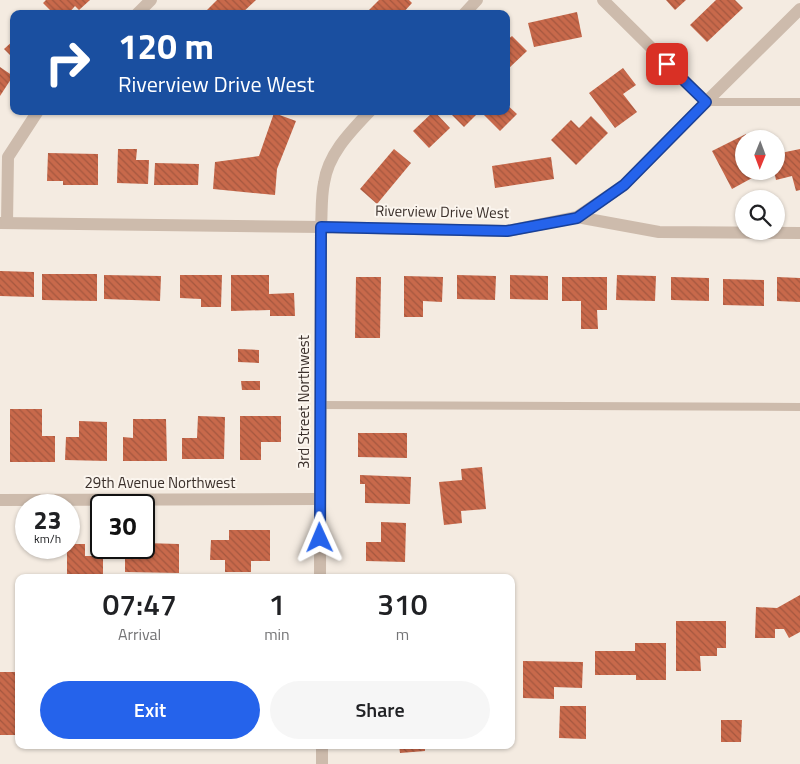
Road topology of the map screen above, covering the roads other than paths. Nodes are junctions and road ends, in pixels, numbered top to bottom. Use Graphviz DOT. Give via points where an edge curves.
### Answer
graph roads {
  1 [pos="151,0"];
  2 [pos="477,0"];
  3 [pos="603,0"];
  4 [pos="800,9"];
  5 [pos="141,10"];
  6 [pos="468,10"];
  7 [pos="706,102"];
  8 [pos="800,102"];
  9 [pos="35,115"];
  10 [pos="366,115"];
  11 [pos="577,218"];
  12 [pos="4,223"];
  13 [pos="321,227"];
  14 [pos="800,233"];
  15 [pos="320,405"];
  16 [pos="800,407"];
  17 [pos="319,499"];
  18 [pos="0,500"];
  19 [pos="320,574"];
  20 [pos="322,749"];
  21 [pos="322,764"];
  1 -- 5 [label="street"];
  2 -- 6 [label="street"];
  3 -- 7 [label="street"];
  4 -- 7 [label="street, Riverview Drive West"];
  7 -- 8 [label="lane"];
  7 -- 11 [label="street, Riverview Drive West" via="624,185"];
  9 -- 12 [label="street" via="8,157"];
  10 -- 13 [label="street, 3rd Street Northwest" via="345,137 331,161 324,182"];
  11 -- 13 [label="street, Riverview Drive West" via="507,231"];
  11 -- 14 [label="street" via="659,232"];
  12 -- 13 [label="street, Riverview Drive West"];
  13 -- 15 [label="street, 3rd Street Northwest"];
  15 -- 16 [label="lane"];
  15 -- 17 [label="street, 3rd Street Northwest"];
  17 -- 18 [label="street, 29th Avenue Northwest"];
  17 -- 19 [label="street, 3rd Street Northwest"];
  20 -- 21 [label="street"];
}
